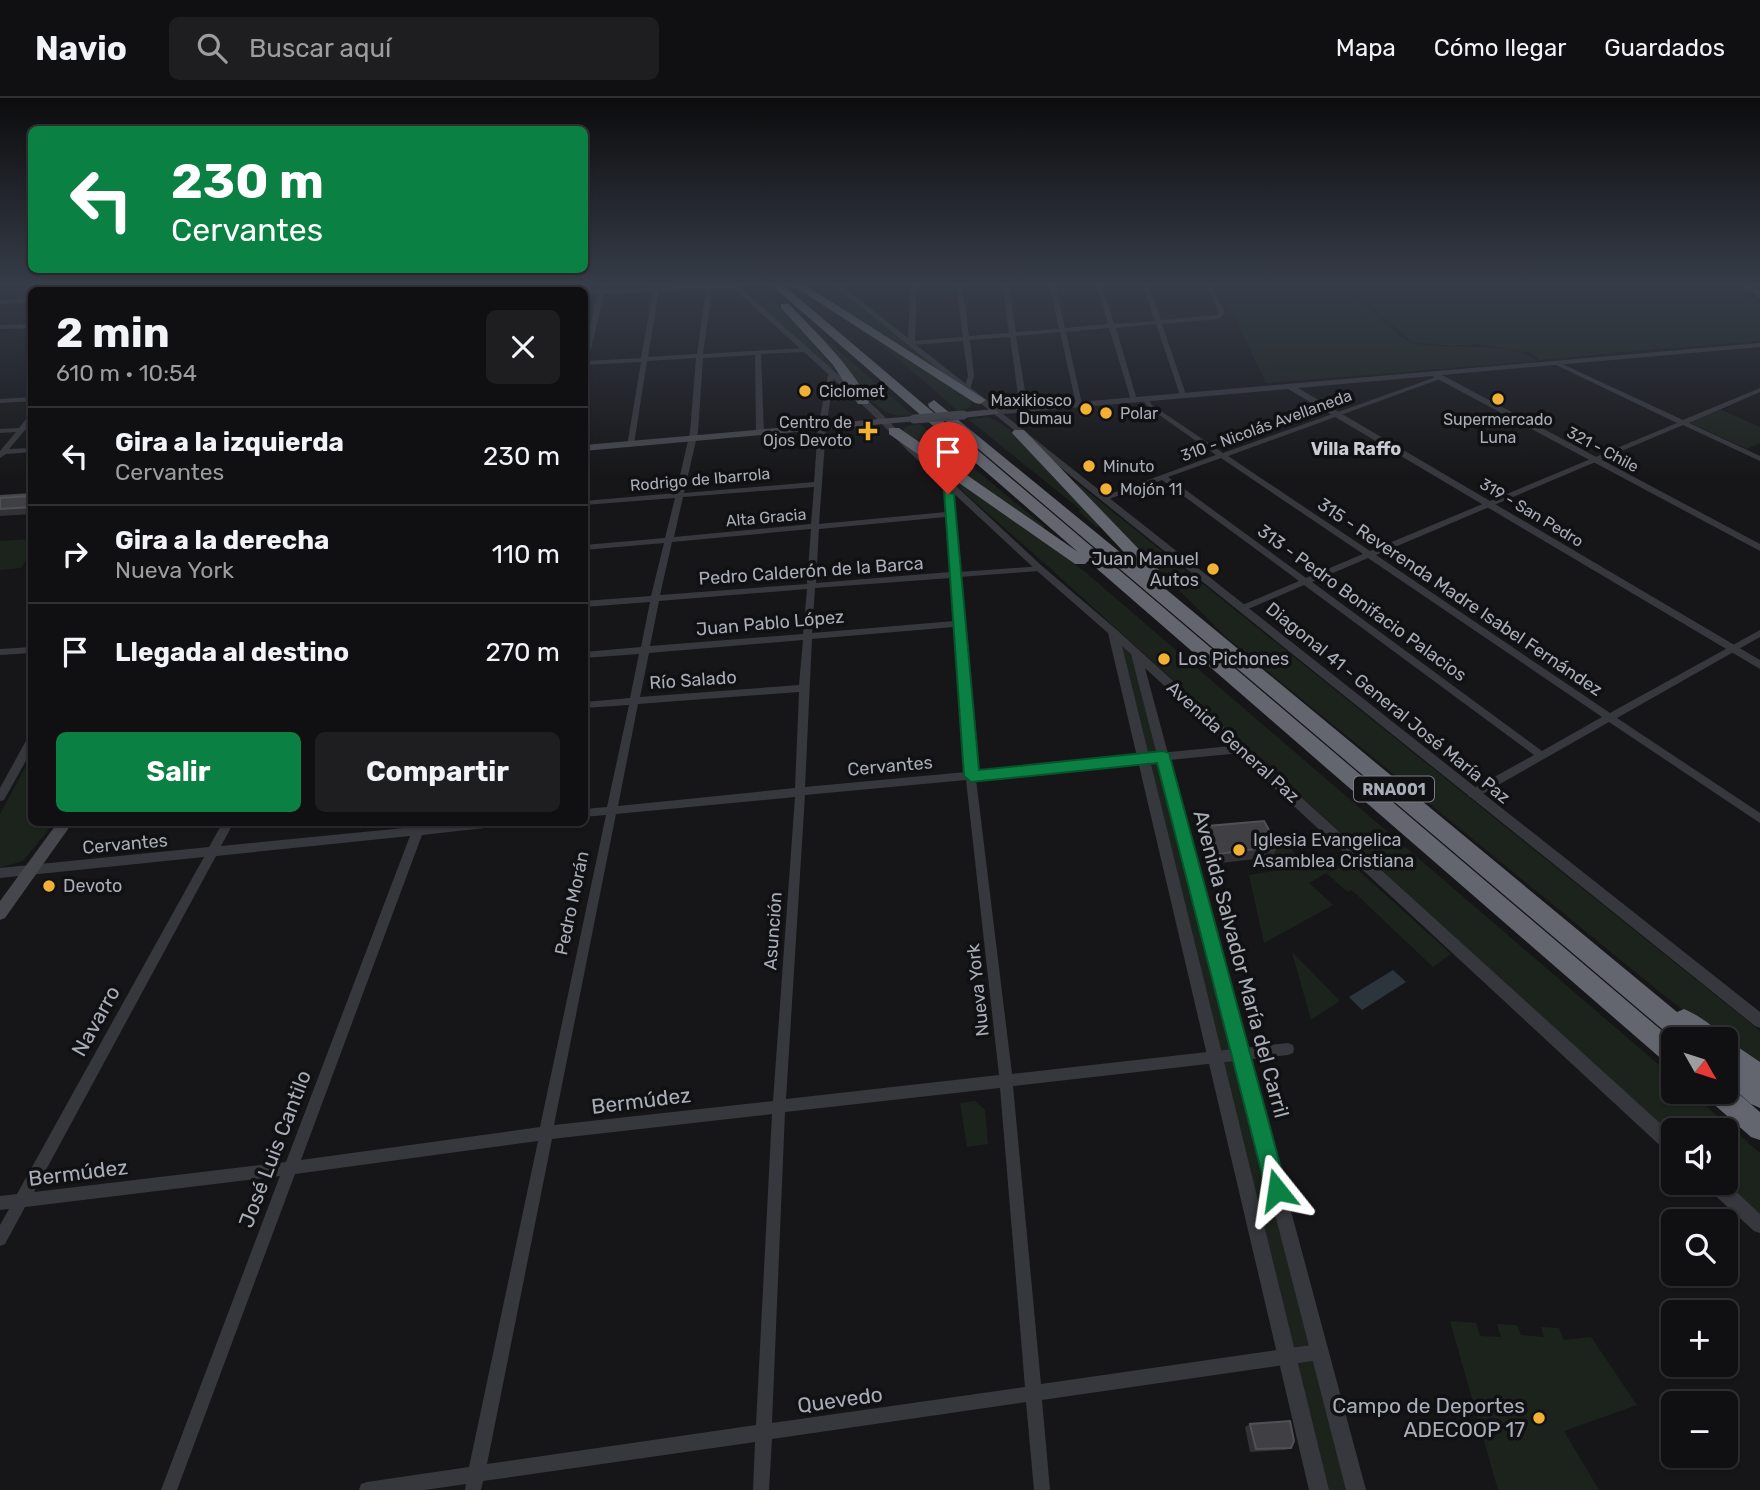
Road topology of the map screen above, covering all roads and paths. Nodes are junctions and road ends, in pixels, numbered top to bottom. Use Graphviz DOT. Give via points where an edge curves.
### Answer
graph roads {
  1 [pos="645,348"];
  2 [pos="701,348"];
  3 [pos="823,348"];
  4 [pos="852,348"];
  5 [pos="867,348"];
  6 [pos="897,348"];
  7 [pos="918,348"];
  8 [pos="967,348"];
  9 [pos="1014,348"];
  10 [pos="1066,348"];
  11 [pos="1118,348"];
  12 [pos="1166,348"];
  13 [pos="1726,348"];
  14 [pos="803,350"];
  15 [pos="758,352"];
  16 [pos="700,355"];
  17 [pos="643,359"];
  18 [pos="588,363"];
  19 [pos="1556,363"];
  20 [pos="831,375"];
  21 [pos="1436,376"];
  22 [pos="1289,386"];
  23 [pos="967,388"];
  24 [pos="1760,390"];
  25 [pos="1750,394"];
  26 [pos="1181,396"];
  27 [pos="1760,398"];
  28 [pos="28,399"];
  29 [pos="1145,399"];
  30 [pos="981,400"];
  31 [pos="1134,400"];
  32 [pos="0,401"];
  33 [pos="863,401"];
  34 [pos="1079,404"];
  35 [pos="1024,409"];
  36 [pos="994,412"];
  37 [pos="1336,414"];
  38 [pos="28,421"];
  39 [pos="1682,423"];
  40 [pos="890,426"];
  41 [pos="822,428"];
  42 [pos="21,430"];
  43 [pos="0,431"];
  44 [pos="760,433"];
  45 [pos="1020,433"];
  46 [pos="693,439"];
  47 [pos="630,444"];
  48 [pos="588,448"];
  49 [pos="28,451"];
  50 [pos="2,454"];
  51 [pos="1223,456"];
  52 [pos="1760,459"];
  53 [pos="1593,460"];
  54 [pos="1163,477"];
  55 [pos="818,484"];
  56 [pos="951,487"];
  57 [pos="678,494"];
  58 [pos="28,496"];
  59 [pos="1103,498"];
  60 [pos="0,499"];
  61 [pos="588,503"];
  62 [pos="1489,504"];
  63 [pos="950,514"];
  64 [pos="814,527"];
  65 [pos="670,539"];
  66 [pos="588,548"];
  67 [pos="1760,548"];
  68 [pos="1370,554"];
  69 [pos="1040,568"];
  70 [pos="954,576"];
  71 [pos="1307,581"];
  72 [pos="812,588"];
  73 [pos="655,598"];
  74 [pos="588,604"];
  75 [pos="1243,608"];
  76 [pos="957,624"];
  77 [pos="1112,632"];
  78 [pos="1760,633"];
  79 [pos="808,636"];
  80 [pos="1199,636"];
  81 [pos="646,649"];
  82 [pos="1732,649"];
  83 [pos="28,650"];
  84 [pos="0,652"];
  85 [pos="1136,653"];
  86 [pos="588,655"];
  87 [pos="1760,665"];
  88 [pos="804,688"];
  89 [pos="635,700"];
  90 [pos="588,705"];
  91 [pos="1608,717"];
  92 [pos="28,747"];
  93 [pos="1241,749"];
  94 [pos="1541,755"];
  95 [pos="1163,757"];
  96 [pos="1142,759"];
  97 [pos="971,776"];
  98 [pos="800,793"];
  99 [pos="1473,794"];
  100 [pos="0,797"];
  101 [pos="611,810"];
  102 [pos="588,813"];
  103 [pos="1760,819"];
  104 [pos="63,826"];
  105 [pos="227,826"];
  106 [pos="419,827"];
  107 [pos="212,853"];
  108 [pos="31,870"];
  109 [pos="0,873"];
  110 [pos="0,913"];
  111 [pos="1581,946"];
  112 [pos="1760,1021"];
  113 [pos="1678,1027"];
  114 [pos="1694,1027"];
  115 [pos="1661,1043"];
  116 [pos="1288,1049"];
  117 [pos="1241,1055"];
  118 [pos="1214,1057"];
  119 [pos="1738,1059"];
  120 [pos="1760,1076"];
  121 [pos="1738,1077"];
  122 [pos="1006,1082"];
  123 [pos="1760,1096"];
  124 [pos="1732,1104"];
  125 [pos="779,1106"];
  126 [pos="1760,1128"];
  127 [pos="544,1133"];
  128 [pos="1661,1135"];
  129 [pos="290,1168"];
  130 [pos="1727,1195"];
  131 [pos="22,1200"];
  132 [pos="0,1203"];
  133 [pos="1760,1225"];
  134 [pos="0,1239"];
  135 [pos="1319,1352"];
  136 [pos="1286,1357"];
  137 [pos="1033,1392"];
  138 [pos="764,1432"];
  139 [pos="475,1482"];
  140 [pos="169,1490"];
  141 [pos="367,1490"];
  142 [pos="761,1490"];
  143 [pos="1042,1490"];
  144 [pos="1319,1490"];
  145 [pos="1356,1490"];
  1 -- 17 [label="street"];
  2 -- 16 [label="street, Pedro Morán"];
  3 -- 33 [label="highway"];
  4 -- 80 [label="highway, RNA001"];
  5 -- 80 [label="highway, RNA001"];
  6 -- 30 [label="highway"];
  7 -- 23 [label="street, Diagonal 41 - General José María Paz"];
  8 -- 23 [label="street" via="971,376"];
  9 -- 35 [label="street"];
  10 -- 34 [label="street"];
  11 -- 31 [label="street"];
  12 -- 26 [label="street"];
  13 -- 19 [label="street"];
  14 -- 15 [label="street"];
  14 -- 20 [label="street, Avenida General Paz"];
  15 -- 16 [label="street"];
  15 -- 44 [label="street"];
  16 -- 17 [label="street"];
  16 -- 46 [label="street, Pedro Morán"];
  17 -- 18 [label="street"];
  17 -- 47 [label="street"];
  19 -- 21 [label="street"];
  19 -- 39 [label="street"];
  20 -- 33 [label="street, Avenida General Paz"];
  20 -- 41 [label="street, Asunción"];
  21 -- 22 [label="street"];
  21 -- 37 [label="street, 310 - Nicolás Avellaneda"];
  21 -- 53 [label="street, 321 - Chile"];
  22 -- 26 [label="street"];
  22 -- 37 [label="street, 319 - San Pedro"];
  23 -- 30 [label="street, Diagonal 41 - General José María Paz"];
  24 -- 25 [label="street"];
  25 -- 27 [label="street"];
  25 -- 39 [label="street"];
  26 -- 29 [label="street"];
  28 -- 32 [label="street"];
  29 -- 31 [label="street"];
  29 -- 51 [label="street, 315 - Reverenda Madre Isabel Fernández"];
  30 -- 36 [label="street, Diagonal 41 - General José María Paz"];
  31 -- 34 [label="street"];
  33 -- 40 [label="street, Avenida General Paz"];
  34 -- 35 [label="street"];
  35 -- 36 [label="street"];
  36 -- 40 [label="main road, bridge" via="914,419"];
  36 -- 45 [label="street, Diagonal 41 - General José María Paz"];
  37 -- 51 [label="street, 310 - Nicolás Avellaneda"];
  37 -- 62 [label="street, 319 - San Pedro"];
  38 -- 42 [label="street"];
  39 -- 52 [label="street"];
  39 -- 53 [label="street"];
  40 -- 41 [label="main road"];
  40 -- 56 [label="street, Avenida General Paz"];
  40 -- 80 [label="highway"];
  41 -- 44 [label="main road"];
  41 -- 55 [label="street, Asunción"];
  42 -- 43 [label="street"];
  42 -- 50 [label="street"];
  44 -- 46 [label="main road"];
  45 -- 59 [label="street, Diagonal 41 - General José María Paz"];
  45 -- 80 [label="highway"];
  46 -- 47 [label="main road"];
  46 -- 57 [label="street, Pedro Morán"];
  47 -- 48 [label="main road"];
  49 -- 50 [label="street"];
  51 -- 54 [label="street, 310 - Nicolás Avellaneda"];
  51 -- 68 [label="street, 315 - Reverenda Madre Isabel Fernández"];
  53 -- 62 [label="street"];
  53 -- 67 [label="street, 321 - Chile"];
  54 -- 59 [label="street, 310 - Nicolás Avellaneda"];
  54 -- 71 [label="street, 313 - Pedro Bonifacio Palacios"];
  55 -- 57 [label="street, Rodrigo de Ibarrola"];
  55 -- 64 [label="street, Asunción"];
  56 -- 63 [label="street, Nueva York"];
  56 -- 69 [label="street, Avenida General Paz"];
  57 -- 61 [label="street, Rodrigo de Ibarrola"];
  57 -- 65 [label="street, Pedro Morán"];
  58 -- 60 [label="main road"];
  59 -- 75 [label="street, Diagonal 41 - General José María Paz"];
  62 -- 68 [label="street"];
  62 -- 82 [label="street, 319 - San Pedro"];
  63 -- 64 [label="street, Alta Gracia"];
  63 -- 70 [label="street, Nueva York"];
  64 -- 65 [label="street, Alta Gracia"];
  64 -- 72 [label="street, Asunción"];
  65 -- 66 [label="street, Alta Gracia"];
  65 -- 73 [label="street, Pedro Morán"];
  68 -- 71 [label="street"];
  68 -- 91 [label="street, 315 - Reverenda Madre Isabel Fernández"];
  69 -- 70 [label="street, Pedro Calderón de la Barca"];
  69 -- 77 [label="street, Avenida General Paz"];
  70 -- 72 [label="street, Pedro Calderón de la Barca"];
  70 -- 76 [label="street, Nueva York"];
  71 -- 75 [label="street"];
  71 -- 94 [label="street, 313 - Pedro Bonifacio Palacios"];
  72 -- 73 [label="street, Pedro Calderón de la Barca"];
  72 -- 79 [label="street, Asunción"];
  73 -- 74 [label="street, Pedro Calderón de la Barca"];
  73 -- 81 [label="street, Pedro Morán"];
  75 -- 99 [label="street, Diagonal 41 - General José María Paz"];
  76 -- 79 [label="street, Juan Pablo López"];
  76 -- 97 [label="street, Nueva York"];
  77 -- 85 [label="street, Avenida General Paz"];
  77 -- 96 [label="street"];
  78 -- 82 [label="street"];
  79 -- 81 [label="street, Juan Pablo López"];
  79 -- 88 [label="street, Asunción"];
  80 -- 111 [label="highway, RNA001"];
  80 -- 115 [label="highway, RNA001"];
  81 -- 86 [label="street, Juan Pablo López"];
  81 -- 89 [label="street, Pedro Morán"];
  82 -- 87 [label="street, 319 - San Pedro"];
  82 -- 91 [label="street"];
  83 -- 84 [label="street"];
  85 -- 93 [label="street, Avenida General Paz"];
  85 -- 95 [label="street, Avenida Salvador María del Carril"];
  88 -- 89 [label="street, Río Salado"];
  88 -- 98 [label="street, Asunción"];
  89 -- 90 [label="street, Río Salado"];
  89 -- 101 [label="street, Pedro Morán"];
  91 -- 94 [label="street"];
  91 -- 103 [label="street, 315 - Reverenda Madre Isabel Fernández"];
  92 -- 100 [label="street"];
  93 -- 95 [label="street, Cervantes"];
  93 -- 128 [label="street, Avenida General Paz"];
  94 -- 99 [label="street"];
  95 -- 96 [label="street, Cervantes"];
  95 -- 117 [label="street, Avenida Salvador María del Carril"];
  96 -- 97 [label="street, Cervantes"];
  96 -- 118 [label="street"];
  97 -- 98 [label="street, Cervantes"];
  97 -- 122 [label="street, Nueva York"];
  98 -- 101 [label="street, Cervantes"];
  98 -- 125 [label="street, Asunción"];
  99 -- 112 [label="street, Diagonal 41 - General José María Paz"];
  101 -- 102 [label="street, Cervantes"];
  101 -- 127 [label="street, Pedro Morán"];
  104 -- 108 [label="main road"];
  105 -- 107 [label="street, Navarro"];
  106 -- 107 [label="street, Cervantes"];
  106 -- 129 [label="street, José Luis Cantilo"];
  107 -- 108 [label="street, Cervantes"];
  107 -- 131 [label="street, Navarro"];
  108 -- 109 [label="street, Cervantes"];
  108 -- 110 [label="main road"];
  111 -- 113 [label="highway, RNA001"];
  111 -- 114 [label="highway"];
  116 -- 117 [label="street, Bermúdez"];
  117 -- 118 [label="street, Bermúdez"];
  117 -- 135 [label="street, Avenida Salvador María del Carril"];
  118 -- 122 [label="street, Bermúdez"];
  118 -- 136 [label="street"];
  119 -- 120 [label="highway"];
  121 -- 123 [label="highway"];
  122 -- 125 [label="street, Bermúdez"];
  122 -- 137 [label="street, Nueva York"];
  124 -- 126 [label="highway"];
  125 -- 127 [label="street, Bermúdez"];
  125 -- 138 [label="street, Asunción"];
  127 -- 129 [label="street, Bermúdez"];
  127 -- 139 [label="street, Pedro Morán"];
  129 -- 131 [label="street, Bermúdez"];
  129 -- 140 [label="street, José Luis Cantilo"];
  130 -- 133 [label="street"];
  131 -- 132 [label="street, Bermúdez"];
  131 -- 134 [label="street, Navarro"];
  135 -- 136 [label="street, Quevedo"];
  135 -- 145 [label="street, Avenida Salvador María del Carril"];
  136 -- 137 [label="street, Quevedo"];
  136 -- 144 [label="street"];
  137 -- 138 [label="street, Quevedo"];
  137 -- 143 [label="street, Nueva York"];
  138 -- 139 [label="street, Quevedo"];
  138 -- 142 [label="street, Asunción"];
  139 -- 141 [label="street, Quevedo"];
}
